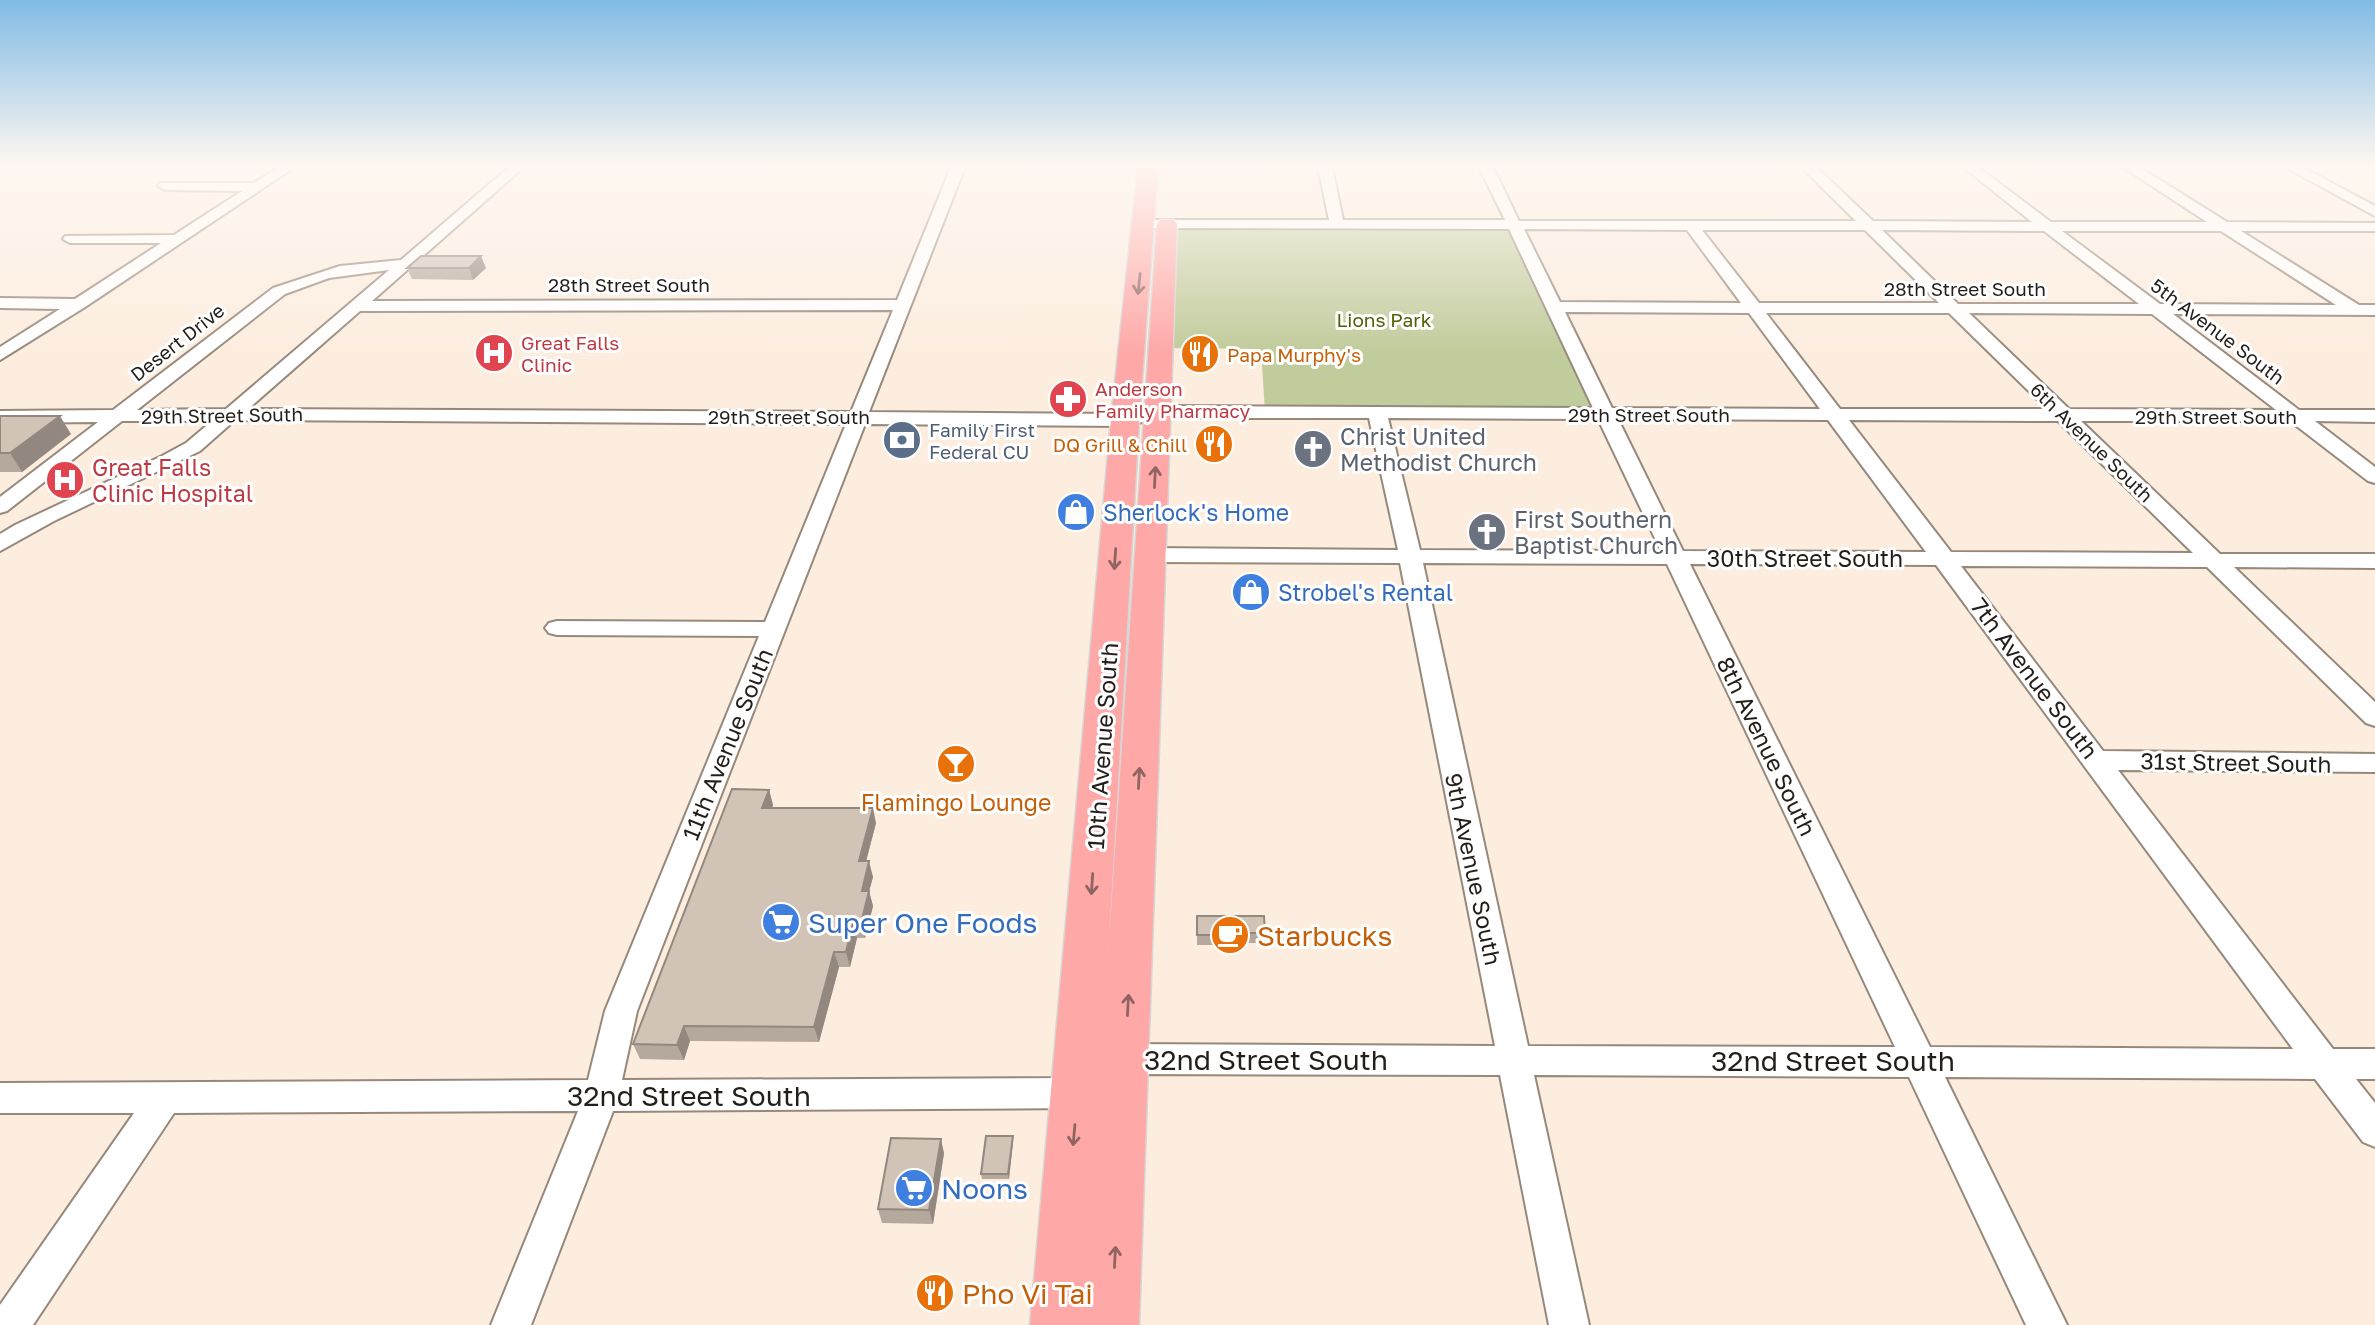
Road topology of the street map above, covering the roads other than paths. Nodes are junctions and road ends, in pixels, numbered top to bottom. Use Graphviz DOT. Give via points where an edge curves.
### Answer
graph roads {
  1 [pos="193,229"];
  2 [pos="445,229"];
  3 [pos="933,229"];
  4 [pos="1156,229"];
  5 [pos="1516,229"];
  6 [pos="1694,229"];
  7 [pos="1873,229"];
  8 [pos="2050,229"];
  9 [pos="2229,229"];
  10 [pos="70,239"];
  11 [pos="177,239"];
  12 [pos="404,264"];
  13 [pos="0,303"];
  14 [pos="79,304"];
  15 [pos="903,305"];
  16 [pos="356,306"];
  17 [pos="1556,307"];
  18 [pos="1754,308"];
  19 [pos="1955,309"];
  20 [pos="2155,310"];
  21 [pos="2357,310"];
  22 [pos="2375,310"];
  23 [pos="2375,322"];
  24 [pos="0,355"];
  25 [pos="1377,413"];
  26 [pos="1606,413"];
  27 [pos="1836,414"];
  28 [pos="2064,415"];
  29 [pos="228,416"];
  30 [pos="857,416"];
  31 [pos="1142,416"];
  32 [pos="2295,416"];
  33 [pos="2375,416"];
  34 [pos="0,417"];
  35 [pos="115,417"];
  36 [pos="2375,477"];
  37 [pos="0,507"];
  38 [pos="0,544"];
  39 [pos="1150,555"];
  40 [pos="1410,556"];
  41 [pos="1676,558"];
  42 [pos="1945,558"];
  43 [pos="2212,560"];
  44 [pos="2375,561"];
  45 [pos="557,628"];
  46 [pos="772,629"];
  47 [pos="2375,717"];
  48 [pos="2097,760"];
  49 [pos="2375,763"];
  50 [pos="1126,1059"];
  51 [pos="1513,1059"];
  52 [pos="1918,1060"];
  53 [pos="2325,1064"];
  54 [pos="2375,1064"];
  55 [pos="1077,1093"];
  56 [pos="602,1095"];
  57 [pos="0,1098"];
  58 [pos="164,1098"];
  59 [pos="2375,1131"];
  60 [pos="10,1325"];
  61 [pos="511,1325"];
  62 [pos="1058,1325"];
  63 [pos="1111,1325"];
  64 [pos="1569,1325"];
  65 [pos="2047,1325"];
  1 -- 11 [label="street"];
  2 -- 12 [label="street"];
  3 -- 15 [label="street, 11th Avenue South"];
  4 -- 31 [label="highway, 10th Avenue South"];
  5 -- 17 [label="street, 8th Avenue South"];
  6 -- 18 [label="street, 7th Avenue South"];
  7 -- 19 [label="street, 6th Avenue South"];
  8 -- 20 [label="street, 5th Avenue South"];
  9 -- 21 [label="street"];
  10 -- 11 [label="street"];
  11 -- 14 [label="street"];
  12 -- 16 [label="street"];
  12 -- 35 [label="street, Desert Drive" via="327,273 279,291"];
  13 -- 14 [label="street"];
  14 -- 24 [label="street"];
  15 -- 16 [label="street, 28th Street South"];
  15 -- 30 [label="street, 11th Avenue South"];
  16 -- 29 [label="street"];
  17 -- 18 [label="street, 28th Street South"];
  17 -- 26 [label="street, 8th Avenue South"];
  18 -- 19 [label="street, 28th Street South"];
  18 -- 27 [label="street, 7th Avenue South"];
  19 -- 20 [label="street, 28th Street South"];
  19 -- 28 [label="street, 6th Avenue South"];
  20 -- 21 [label="street, 28th Street South"];
  20 -- 32 [label="street, 5th Avenue South"];
  21 -- 22 [label="street, 28th Street South"];
  21 -- 23 [label="street"];
  25 -- 26 [label="street, 29th Street South"];
  25 -- 31 [label="street, 29th Street South"];
  25 -- 40 [label="street, 9th Avenue South"];
  26 -- 27 [label="street, 29th Street South"];
  26 -- 41 [label="street, 8th Avenue South"];
  27 -- 28 [label="street, 29th Street South"];
  27 -- 42 [label="street, 7th Avenue South"];
  28 -- 32 [label="street, 29th Street South"];
  28 -- 43 [label="street, 6th Avenue South"];
  29 -- 30 [label="street, 29th Street South"];
  29 -- 35 [label="street, 29th Street South"];
  29 -- 38 [label="street" via="193,447 154,470 30,523"];
  30 -- 31 [label="street, 29th Street South"];
  30 -- 46 [label="street, 11th Avenue South"];
  39 -- 31 [label="highway, 10th Avenue South, one-way"];
  31 -- 55 [label="highway, 10th Avenue South, one-way"];
  32 -- 33 [label="street, 29th Street South"];
  32 -- 36 [label="street, 5th Avenue South"];
  34 -- 35 [label="street, 29th Street South"];
  35 -- 37 [label="street, Desert Drive"];
  39 -- 40 [label="street, 30th Street South"];
  50 -- 39 [label="highway, 10th Avenue South, one-way"];
  40 -- 41 [label="street, 30th Street South"];
  40 -- 51 [label="street, 9th Avenue South"];
  41 -- 42 [label="street, 30th Street South"];
  41 -- 52 [label="street, 8th Avenue South"];
  42 -- 43 [label="street, 30th Street South"];
  42 -- 48 [label="street, 7th Avenue South"];
  43 -- 44 [label="street, 30th Street South"];
  43 -- 47 [label="street, 6th Avenue South"];
  45 -- 46 [label="street"];
  46 -- 56 [label="street, 11th Avenue South" via="621,1011"];
  48 -- 49 [label="street, 31st Street South"];
  48 -- 53 [label="street, 7th Avenue South"];
  50 -- 51 [label="street, 32nd Street South"];
  50 -- 55 [label="street, 32nd Street South"];
  63 -- 50 [label="highway, 10th Avenue South, one-way"];
  51 -- 52 [label="street, 32nd Street South"];
  51 -- 64 [label="street, 9th Avenue South"];
  52 -- 53 [label="street, 32nd Street South"];
  52 -- 65 [label="street, 8th Avenue South"];
  53 -- 54 [label="street, 32nd Street South"];
  53 -- 59 [label="street, 7th Avenue South"];
  55 -- 56 [label="street, 32nd Street South"];
  55 -- 62 [label="highway, 10th Avenue South, one-way"];
  56 -- 58 [label="street, 32nd Street South"];
  56 -- 61 [label="street, 11th Avenue South"];
  57 -- 58 [label="street, 32nd Street South"];
  58 -- 60 [label="street"];
}
